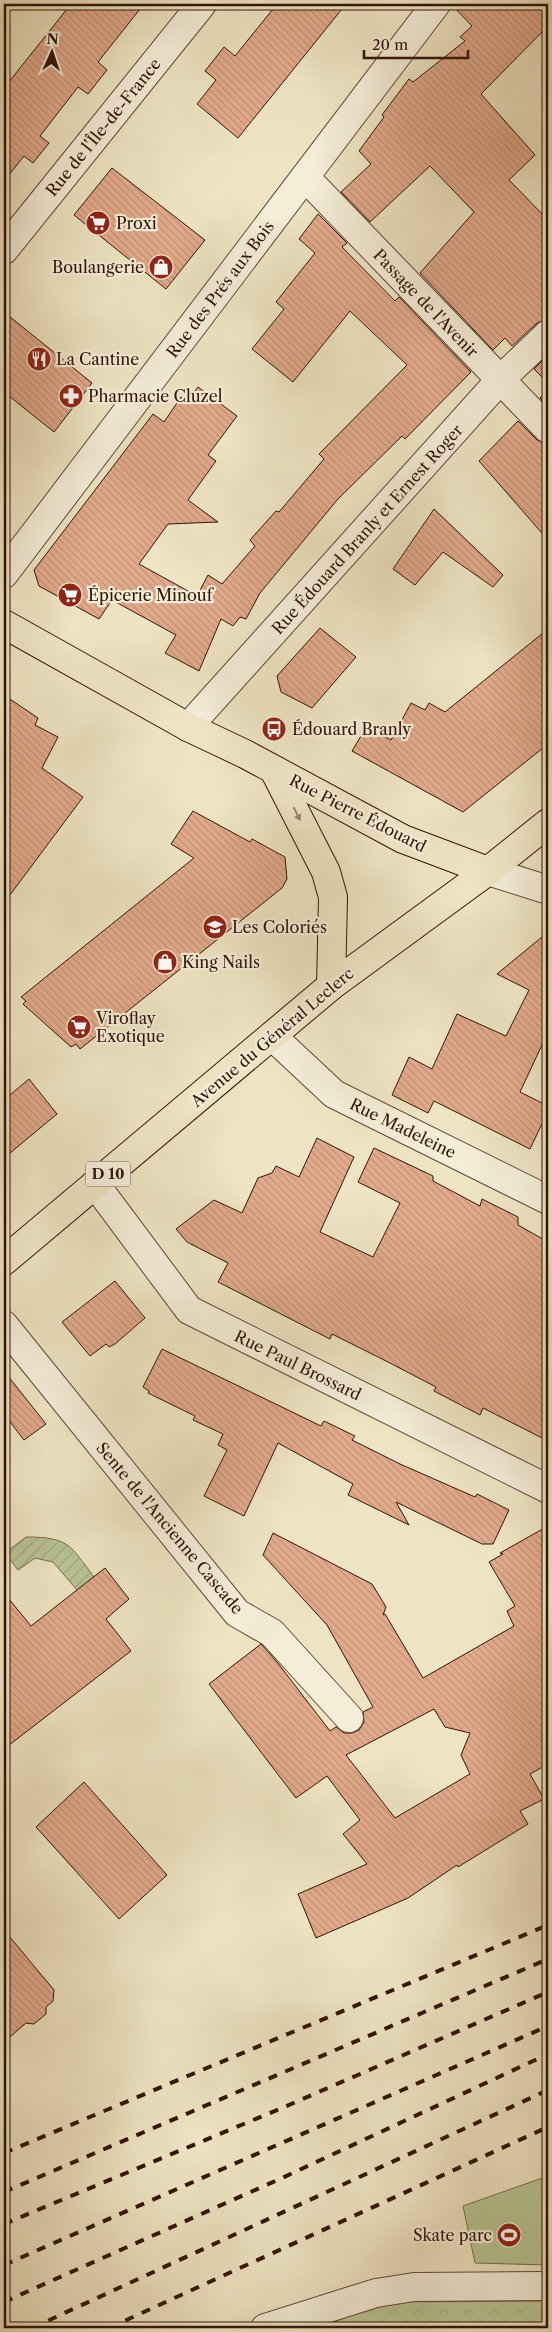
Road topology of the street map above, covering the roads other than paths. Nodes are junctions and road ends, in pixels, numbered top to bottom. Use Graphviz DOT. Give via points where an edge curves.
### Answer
graph roads {
  1 [pos="202,4"];
  2 [pos="436,4"];
  3 [pos="305,177"];
  4 [pos="4,250"];
  5 [pos="548,334"];
  6 [pos="500,380"];
  7 [pos="548,429"];
  8 [pos="4,574"];
  9 [pos="4,624"];
  10 [pos="188,727"];
  11 [pos="274,770"];
  12 [pos="548,824"];
  13 [pos="488,871"];
  14 [pos="548,890"];
  15 [pos="331,986"];
  16 [pos="272,1036"];
  17 [pos="95,1184"];
  18 [pos="548,1200"];
  19 [pos="4,1261"];
  20 [pos="4,1325"];
  21 [pos="548,1489"];
  22 [pos="349,1718"];
  23 [pos="548,2286"];
  24 [pos="265,2328"];
  1 -- 4 [label="street, Rue de l'Île-de-France"];
  2 -- 3 [label="street, Rue des Prés aux Bois"];
  3 -- 6 [label="street, Passage de l'Avenir"];
  3 -- 8 [label="street, Rue des Prés aux Bois"];
  5 -- 6 [label="street, Rue Édouard Branly et Ernest Roger"];
  6 -- 7 [label="street, Passage de l'Avenir"];
  6 -- 10 [label="street, Rue Édouard Branly et Ernest Roger"];
  9 -- 10 [label="main road"];
  10 -- 11 [label="main road"];
  11 -- 13 [label="main road, Rue Pierre Édouard" via="403,838"];
  11 -- 15 [label="main road, Rue Pierre Édouard, one-way" via="326,872 334,910"];
  12 -- 13 [label="main road, Avenue du Général Leclerc / D 10"];
  13 -- 14 [label="street"];
  13 -- 15 [label="main road, Avenue du Général Leclerc / D 10"];
  15 -- 16 [label="main road, Avenue du Général Leclerc / D 10"];
  16 -- 17 [label="main road, Avenue du Général Leclerc / D 10"];
  16 -- 18 [label="street, Rue Madeleine" via="334,1094"];
  17 -- 19 [label="main road, Avenue du Général Leclerc / D 10"];
  17 -- 21 [label="street, Rue Paul Brossard" via="190,1310"];
  20 -- 22 [label="street, Sente de l'Ancienne Cascade" via="237,1613 272,1633"];
  23 -- 24 [label="street" via="414,2287 376,2293"];
}
